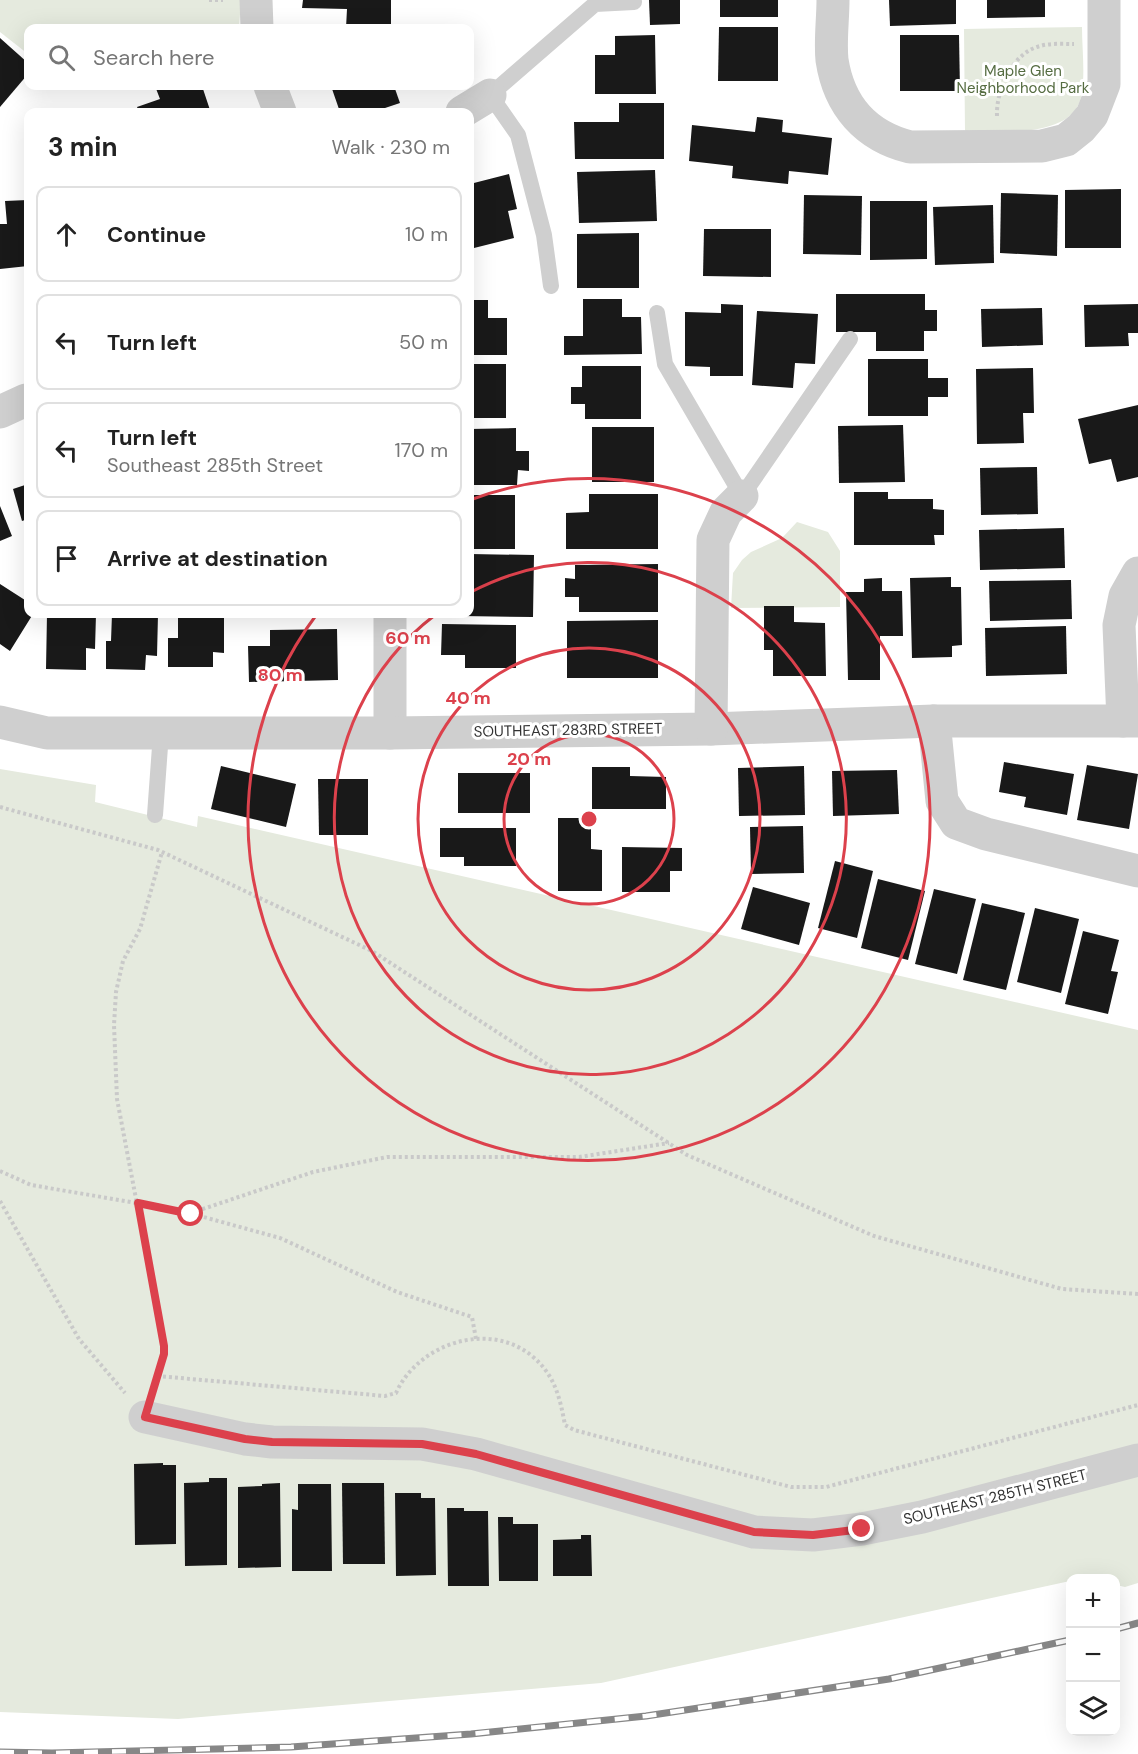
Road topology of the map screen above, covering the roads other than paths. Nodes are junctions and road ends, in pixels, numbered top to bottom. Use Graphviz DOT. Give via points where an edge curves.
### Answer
graph roads {
  1 [pos="256,0"];
  2 [pos="833,0"];
  3 [pos="1104,0"];
  4 [pos="634,3"];
  5 [pos="257,24"];
  6 [pos="272,90"];
  7 [pos="490,95"];
  8 [pos="278,108"];
  9 [pos="469,108"];
  10 [pos="551,286"];
  11 [pos="657,313"];
  12 [pos="850,339"];
  13 [pos="742,496"];
  14 [pos="1138,573"];
  15 [pos="390,618"];
  16 [pos="934,721"];
  17 [pos="1131,721"];
  18 [pos="0,722"];
  19 [pos="711,729"];
  20 [pos="161,733"];
  21 [pos="390,733"];
  22 [pos="155,815"];
  23 [pos="1138,871"];
  24 [pos="145,1417"];
  25 [pos="1138,1460"];
  1 -- 5 [label="street"];
  2 -- 3 [label="street" via="832,59 839,87 865,127 890,142 910,147 1042,146 1066,140 1081,129 1092,115 1104,84"];
  4 -- 7 [label="lane" via="595,4"];
  6 -- 8 [label="street"];
  7 -- 9 [label="street"];
  7 -- 10 [label="lane" via="519,135 544,235"];
  11 -- 13 [label="lane" via="665,364"];
  12 -- 13 [label="lane"];
  13 -- 19 [label="street" via="726,512 713,540"];
  14 -- 17 [label="street" via="1125,596 1119,625"];
  15 -- 21 [label="street"];
  16 -- 17 [label="street, SOUTHEAST 283RD STREET"];
  16 -- 19 [label="street, SOUTHEAST 283RD STREET"];
  16 -- 23 [label="street" via="942,801 956,823"];
  18 -- 20 [label="street, SOUTHEAST 283RD STREET" via="47,732"];
  19 -- 21 [label="street, SOUTHEAST 283RD STREET"];
  20 -- 21 [label="street, SOUTHEAST 283RD STREET"];
  20 -- 22 [label="lane"];
  24 -- 25 [label="street, SOUTHEAST 285TH STREET" via="263,1441 422,1444 476,1454 754,1532 813,1535 922,1517"];
}
